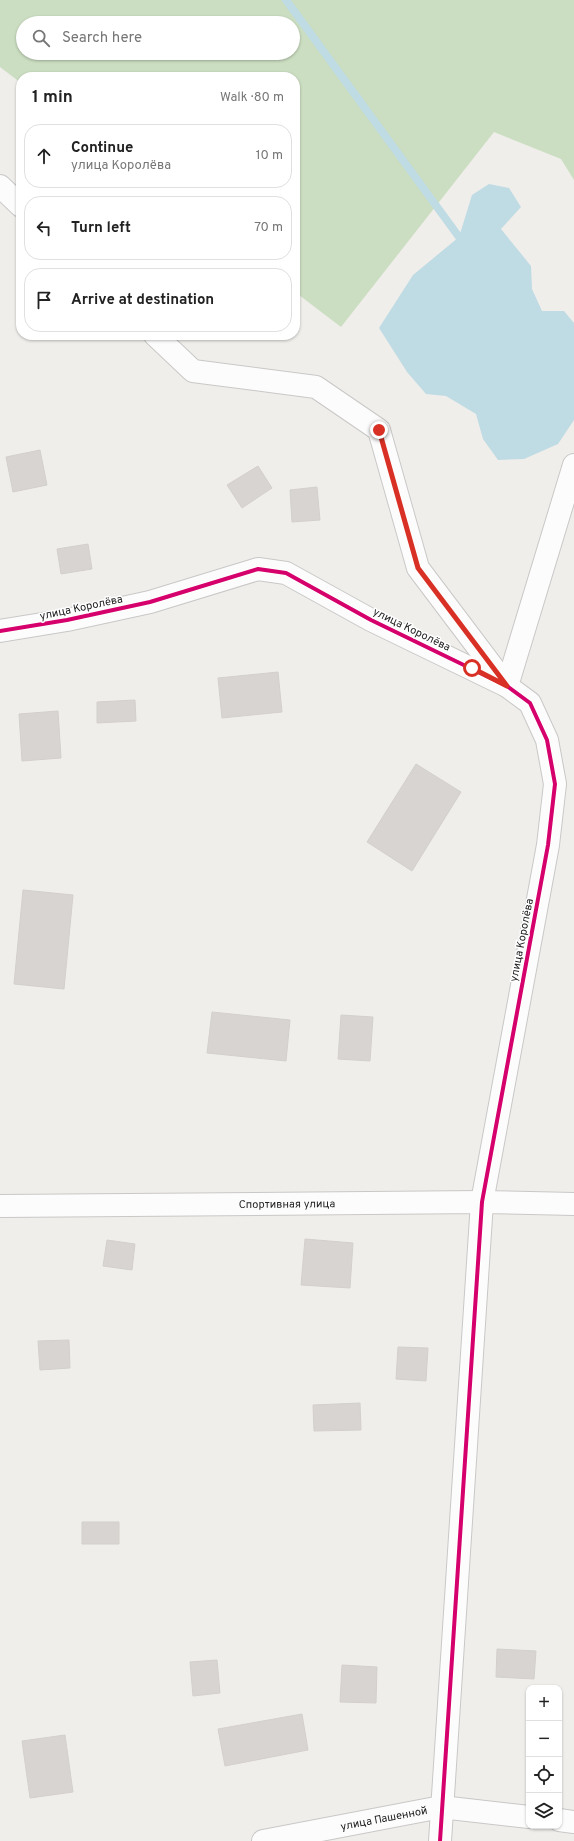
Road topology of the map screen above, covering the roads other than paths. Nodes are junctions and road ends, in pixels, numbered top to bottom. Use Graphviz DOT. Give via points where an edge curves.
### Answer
graph roads {
  1 [pos="0,186"];
  2 [pos="16,201"];
  3 [pos="160,340"];
  4 [pos="574,465"];
  5 [pos="0,631"];
  6 [pos="507,686"];
  7 [pos="482,1202"];
  8 [pos="574,1204"];
  9 [pos="0,1206"];
  10 [pos="441,1807"];
  11 [pos="526,1817"];
  12 [pos="562,1820"];
  13 [pos="574,1822"];
  14 [pos="263,1841"];
  15 [pos="440,1841"];
  1 -- 2 [label="street"];
  3 -- 6 [label="street" via="193,371 316,387 379,430 418,568"];
  4 -- 6 [label="street"];
  5 -- 6 [label="street, улица Королёва" via="150,602 258,569 286,573 370,620"];
  6 -- 7 [label="street, улица Королёва" via="530,703 547,740 555,784 548,845"];
  7 -- 8 [label="street, Спортивная улица"];
  7 -- 9 [label="street, Спортивная улица"];
  7 -- 10 [label="street, улица Королёва"];
  10 -- 11 [label="street, улица Пашенной"];
  10 -- 14 [label="street, улица Пашенной"];
  10 -- 15 [label="street, улица Королёва"];
  12 -- 13 [label="street"];
}
